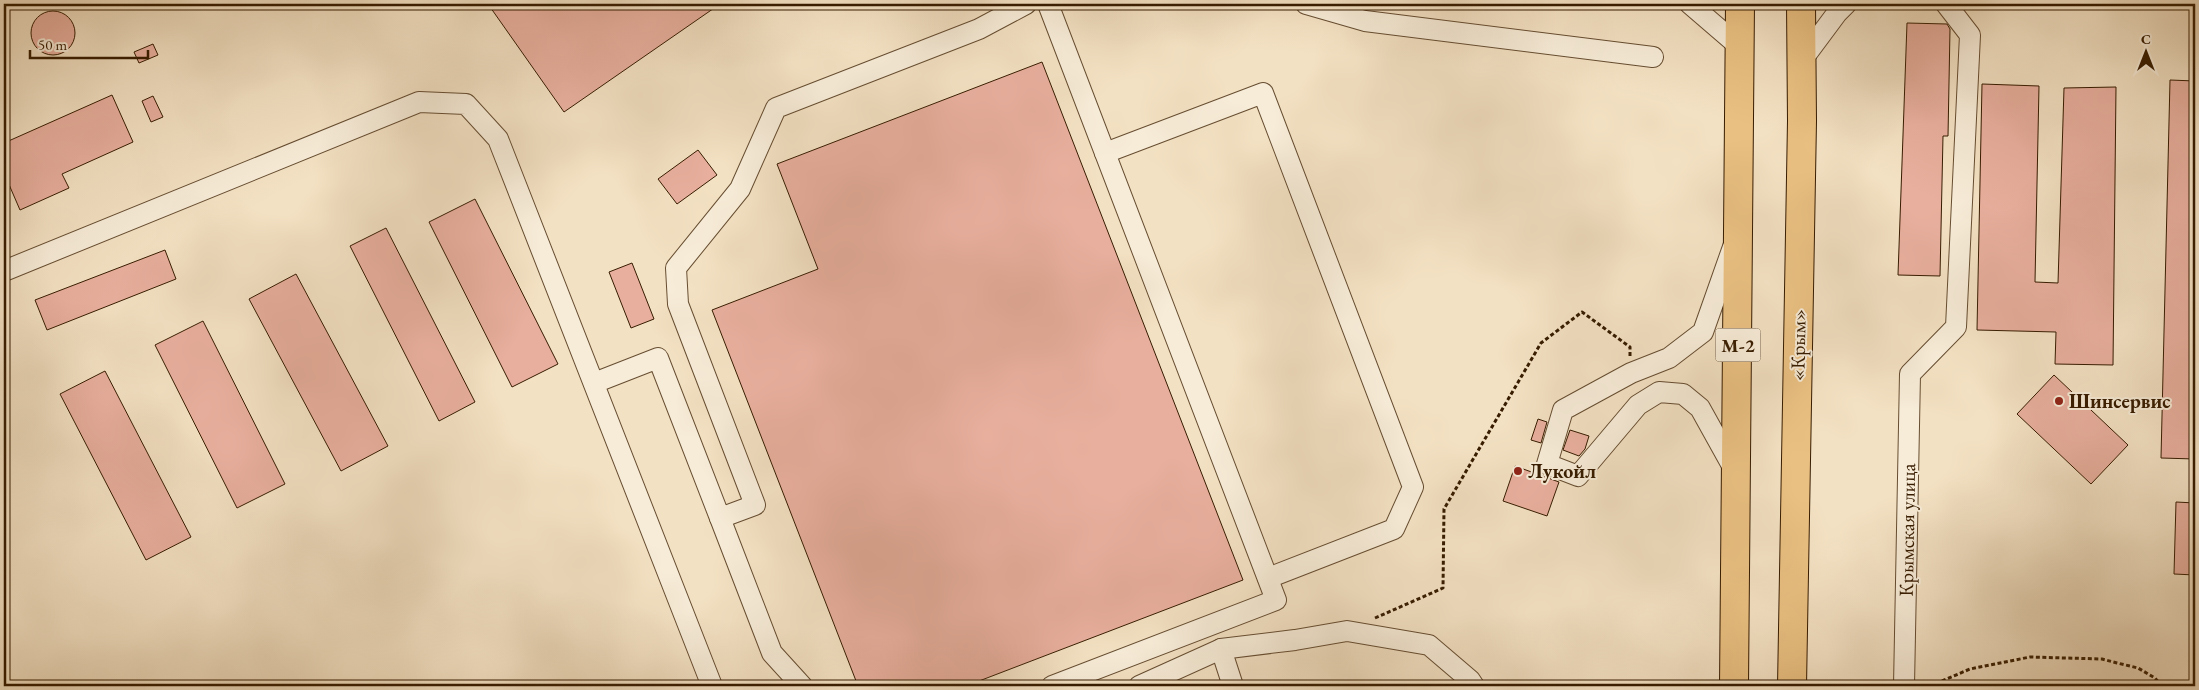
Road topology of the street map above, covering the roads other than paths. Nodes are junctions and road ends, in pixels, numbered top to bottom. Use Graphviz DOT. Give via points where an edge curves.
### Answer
graph roads {
  1 [pos="1026,4"];
  2 [pos="1306,4"];
  3 [pos="1690,4"];
  4 [pos="1740,4"];
  5 [pos="1801,4"];
  6 [pos="1846,4"];
  7 [pos="1946,4"];
  8 [pos="1055,7"];
  9 [pos="1740,47"];
  10 [pos="1808,52"];
  11 [pos="1653,57"];
  12 [pos="1105,153"];
  13 [pos="1739,231"];
  14 [pos="4,271"];
  15 [pos="594,383"];
  16 [pos="1736,474"];
  17 [pos="720,518"];
  18 [pos="1268,578"];
  19 [pos="1221,649"];
  20 [pos="712,686"];
  21 [pos="802,686"];
  22 [pos="1052,686"];
  23 [pos="1140,686"];
  24 [pos="1233,686"];
  25 [pos="1474,686"];
  26 [pos="1734,686"];
  27 [pos="1792,686"];
  28 [pos="1904,686"];
  1 -- 17 [label="street" via="979,29 776,108 740,189 676,268 678,304 755,505"];
  2 -- 11 [label="street" via="1365,21"];
  3 -- 9 [label="street"];
  4 -- 9 [label="highway, М-2"];
  5 -- 27 [label="highway, «Крым»" via="1802,121"];
  6 -- 10 [label="street"];
  7 -- 28 [label="street, Крымская улица" via="1970,35 1956,326 1910,374"];
  8 -- 12 [label="street"];
  9 -- 13 [label="highway, М-2"];
  12 -- 18 [label="street"];
  12 -- 18 [label="street" via="1263,93 1414,486 1394,530"];
  13 -- 16 [label="highway, М-2"];
  13 -- 16 [label="street" via="1703,332 1669,358 1631,373 1563,410 1548,464 1578,476 1638,405 1659,392 1683,394 1700,408"];
  14 -- 15 [label="street" via="419,102 466,104 498,139"];
  15 -- 17 [label="street" via="658,358"];
  15 -- 20 [label="street"];
  16 -- 26 [label="highway, М-2"];
  17 -- 21 [label="street" via="772,652"];
  18 -- 22 [label="street" via="1276,600"];
  19 -- 23 [label="street"];
  19 -- 24 [label="street"];
  19 -- 25 [label="street" via="1347,631 1429,646"];
}
